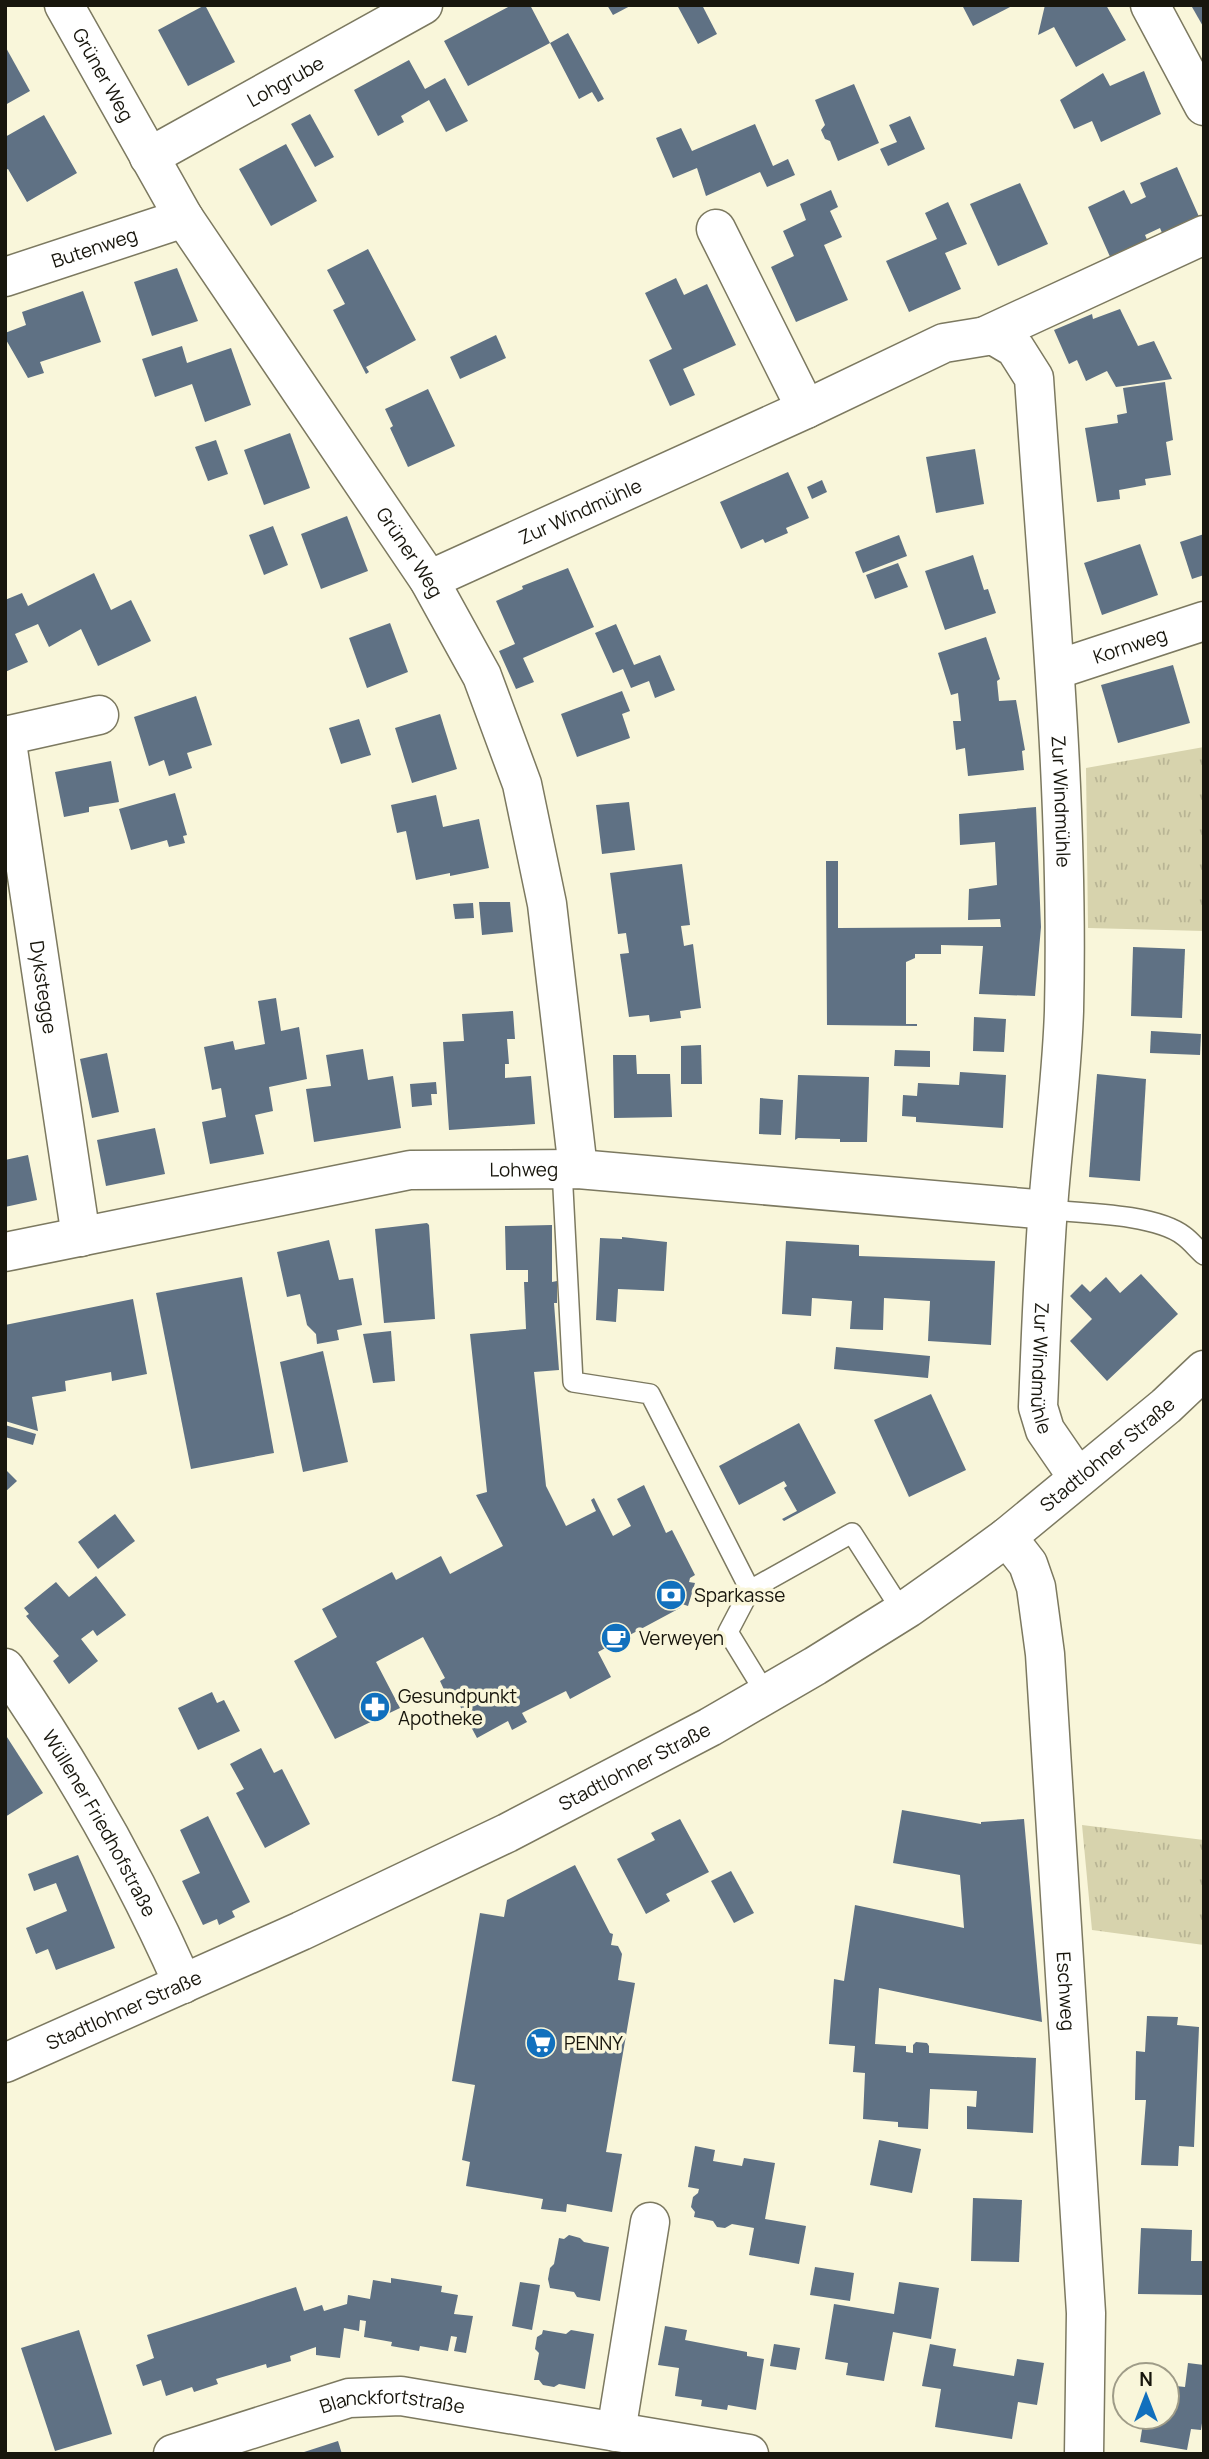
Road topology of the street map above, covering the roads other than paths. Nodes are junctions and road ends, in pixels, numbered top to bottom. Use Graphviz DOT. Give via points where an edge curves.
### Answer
graph roads {
  1 [pos="64,5"];
  2 [pos="423,5"];
  3 [pos="1150,5"];
  4 [pos="1204,106"];
  5 [pos="149,158"];
  6 [pos="184,218"];
  7 [pos="716,229"];
  8 [pos="1204,236"];
  9 [pos="5,277"];
  10 [pos="985,336"];
  11 [pos="806,409"];
  12 [pos="429,580"];
  13 [pos="1204,621"];
  14 [pos="1055,670"];
  15 [pos="99,715"];
  16 [pos="5,736"];
  17 [pos="570,1169"];
  18 [pos="1048,1210"];
  19 [pos="81,1237"];
  20 [pos="5,1252"];
  21 [pos="1204,1255"];
  22 [pos="1204,1370"];
  23 [pos="1078,1478"];
  24 [pos="1007,1536"];
  25 [pos="750,1590"];
  26 [pos="902,1611"];
  27 [pos="5,1668"];
  28 [pos="766,1694"];
  29 [pos="183,1983"];
  30 [pos="5,2063"];
  31 [pos="650,2222"];
  32 [pos="616,2432"];
  33 [pos="173,2454"];
  34 [pos="749,2454"];
  35 [pos="1084,2454"];
  1 -- 5 [label="street, Grüner Weg"];
  2 -- 5 [label="street, Lohgrube"];
  3 -- 4 [label="street"];
  5 -- 6 [label="street, Grüner Weg"];
  6 -- 9 [label="street, Butenweg"];
  6 -- 12 [label="street, Grüner Weg"];
  7 -- 11 [label="street"];
  8 -- 10 [label="street"];
  10 -- 11 [label="street, Zur Windmühle" via="944,343"];
  10 -- 14 [label="street, Zur Windmühle" via="993,335 1015,348 1034,378"];
  11 -- 12 [label="street, Zur Windmühle"];
  12 -- 17 [label="street, Grüner Weg" via="482,676 522,784 547,904"];
  13 -- 14 [label="street, Kornweg"];
  14 -- 18 [label="street, Zur Windmühle" via="1064,864 1064,1013"];
  15 -- 16 [label="street, Dykstegge"];
  16 -- 19 [label="street, Dykstegge"];
  17 -- 18 [label="street, Lohweg"];
  17 -- 19 [label="street, Lohweg" via="410,1170"];
  17 -- 25 [label="lane" via="573,1382 650,1394"];
  18 -- 21 [label="lane" via="1134,1218 1182,1234"];
  18 -- 23 [label="street, Zur Windmühle" via="1038,1406 1045,1430"];
  19 -- 20 [label="street, Lohweg"];
  22 -- 23 [label="street, Stadtlohner Straße"];
  23 -- 24 [label="street, Stadtlohner Straße"];
  24 -- 26 [label="street, Stadtlohner Straße"];
  24 -- 35 [label="street, Eschweg" via="1028,1564 1036,1587 1045,1654 1086,2313"];
  25 -- 26 [label="lane" via="852,1533"];
  25 -- 28 [label="lane" via="728,1632"];
  26 -- 28 [label="street, Stadtlohner Straße"];
  27 -- 29 [label="street, Wüllener Friedhofstraße" via="108,1831"];
  28 -- 29 [label="street, Stadtlohner Straße" via="507,1833"];
  29 -- 30 [label="street, Stadtlohner Straße"];
  31 -- 32 [label="street"];
  32 -- 33 [label="street, Blanckfortstraße" via="401,2396 349,2398"];
  32 -- 34 [label="street, Blanckfortstraße"];
}
